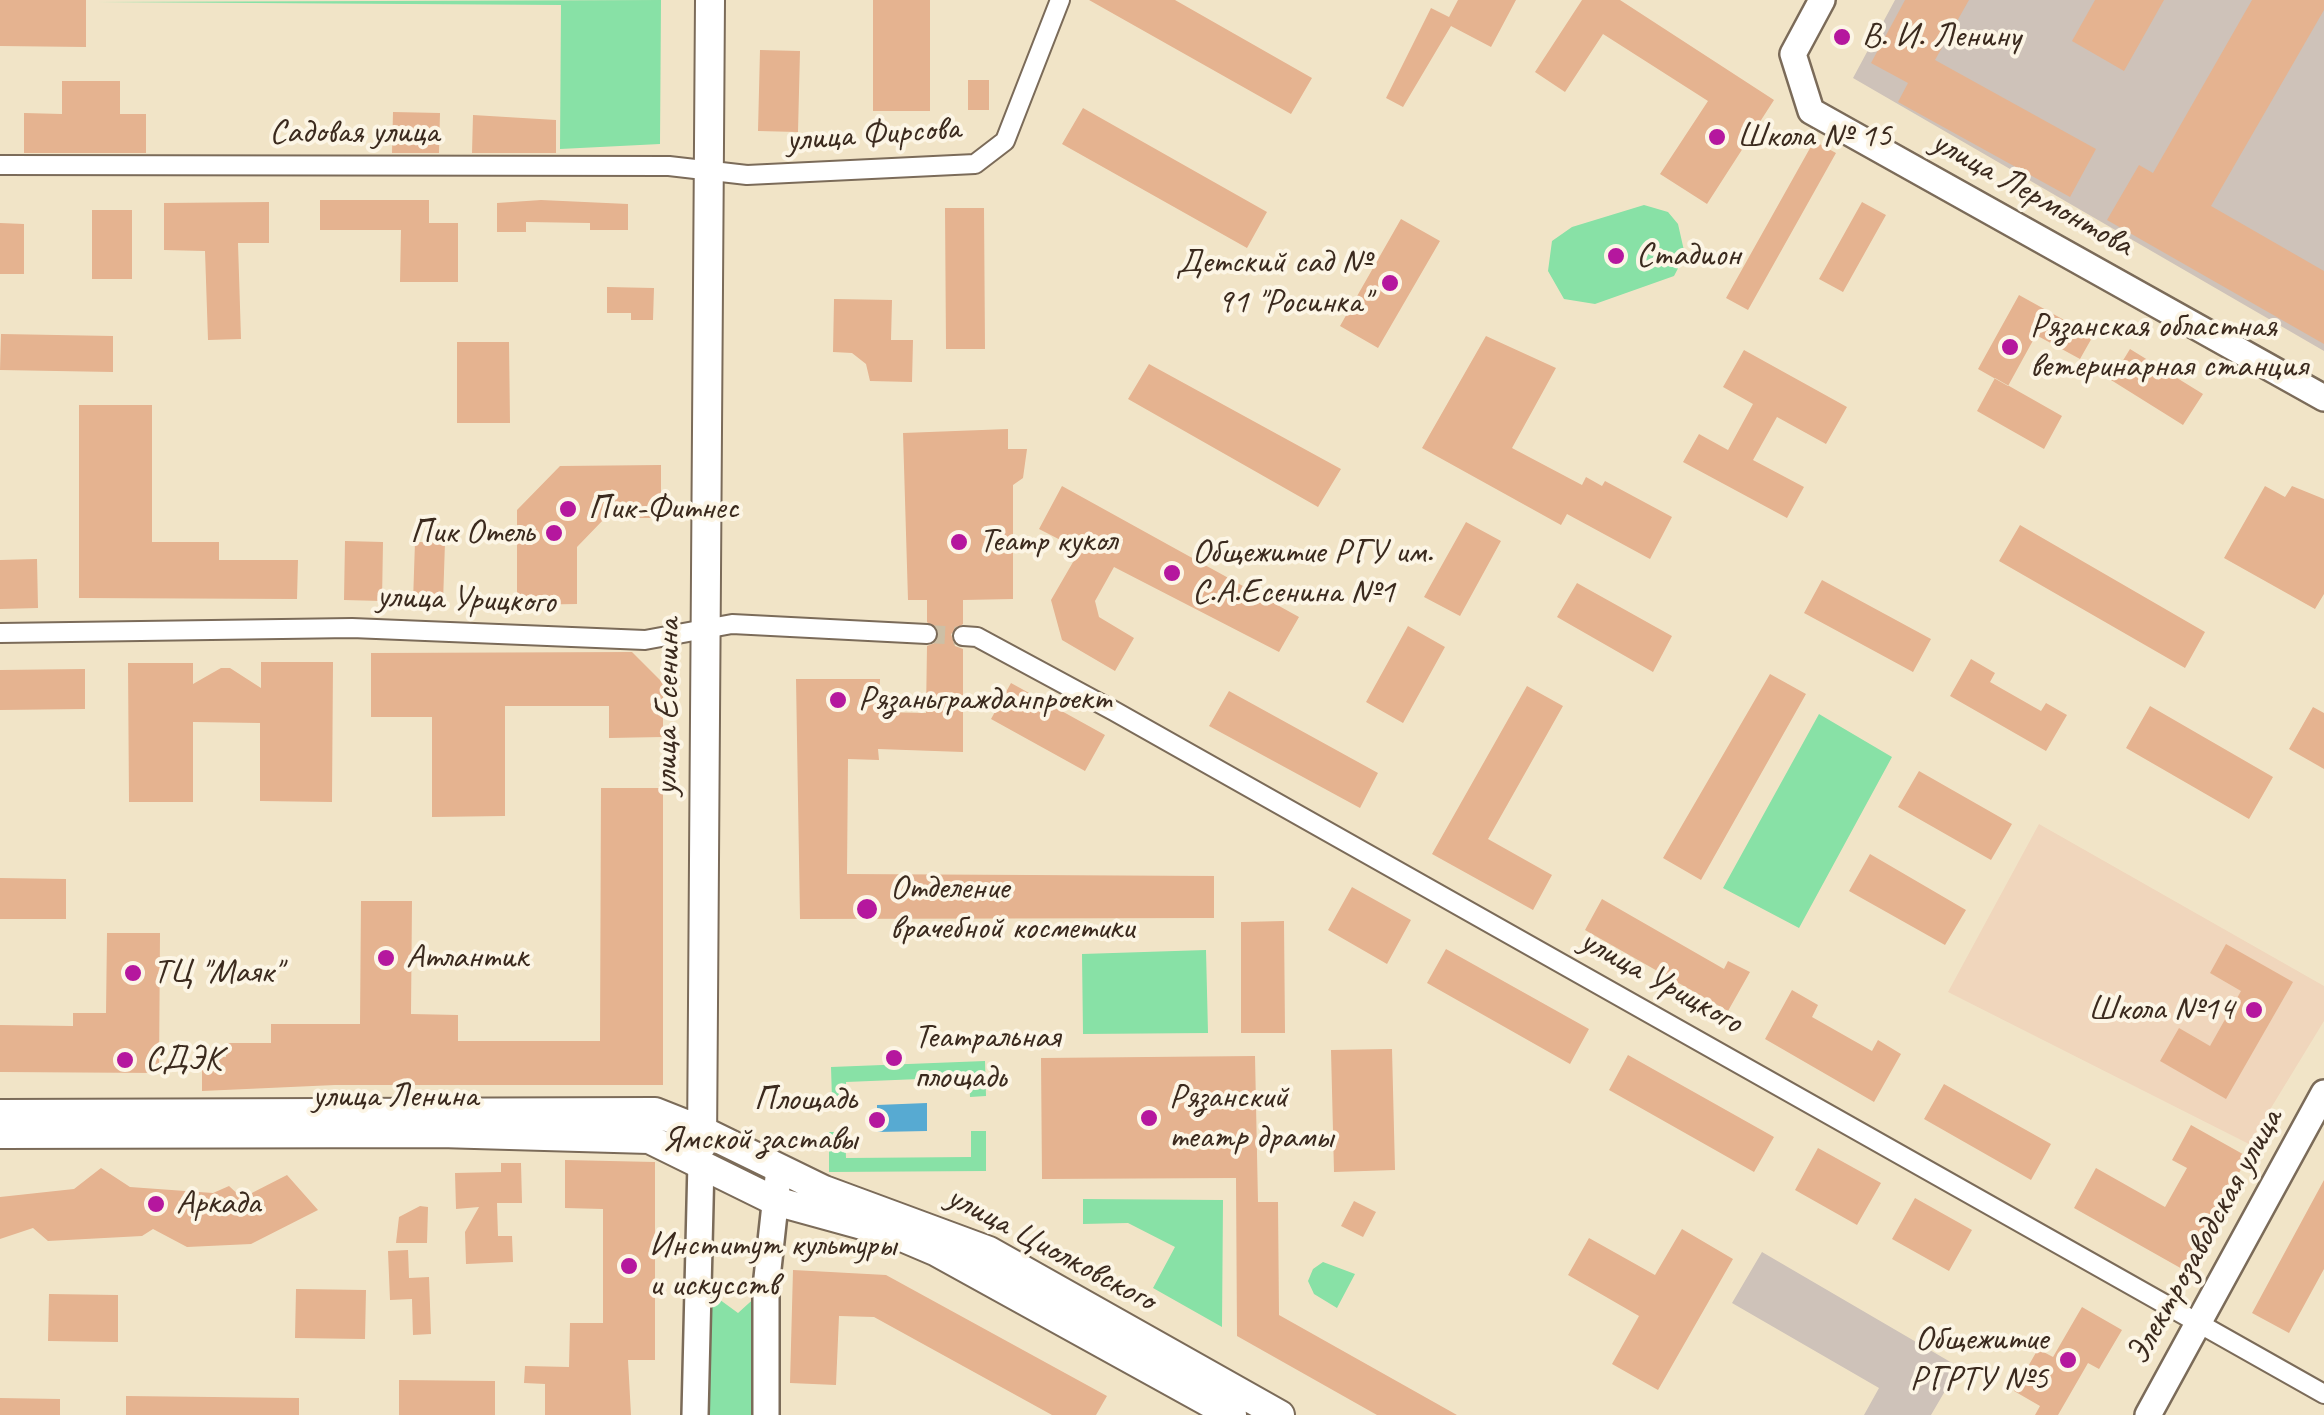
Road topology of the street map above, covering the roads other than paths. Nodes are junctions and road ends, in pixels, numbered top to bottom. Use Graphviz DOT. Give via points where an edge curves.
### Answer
graph roads {
  1 [pos="710,0"];
  2 [pos="1060,0"];
  3 [pos="1822,0"];
  4 [pos="0,164"];
  5 [pos="708,171"];
  6 [pos="2324,398"];
  7 [pos="707,628"];
  8 [pos="0,634"];
  9 [pos="927,634"];
  10 [pos="964,636"];
  11 [pos="2324,1094"];
  12 [pos="0,1114"];
  13 [pos="702,1130"];
  14 [pos="0,1134"];
  15 [pos="701,1162"];
  16 [pos="778,1168"];
  17 [pos="775,1201"];
  18 [pos="2199,1323"];
  19 [pos="2324,1394"];
  20 [pos="695,1415"];
  21 [pos="766,1415"];
  22 [pos="1232,1415"];
  23 [pos="1280,1415"];
  24 [pos="2148,1415"];
  1 -- 5 [label="main road, улица Есенина"];
  2 -- 5 [label="street, улица Фирсова" via="1005,141 975,164 818,174"];
  3 -- 6 [label="street, улица Лермонтова" via="1793,54 1810,111"];
  4 -- 5 [label="street, Садовая улица"];
  5 -- 7 [label="main road, улица Есенина"];
  7 -- 8 [label="street, улица Урицкого" via="645,640 352,628"];
  7 -- 9 [label="street, улица Урицкого"];
  7 -- 13 [label="main road, улица Есенина"];
  10 -- 18 [label="street, улица Урицкого" via="1114,711"];
  11 -- 18 [label="street, Электрозаводская улица"];
  12 -- 13 [label="main road, улица Ленина" via="655,1112"];
  13 -- 15 [label="main road, улица Есенина"];
  13 -- 16 [label="main road, улица Циолковского"];
  14 -- 15 [label="main road, улица Ленина" via="630,1139"];
  15 -- 17 [label="main road, улица Ленина"];
  15 -- 20 [label="street, улица Есенина"];
  16 -- 17 [label="street"];
  16 -- 23 [label="main road, улица Циолковского" via="989,1251"];
  17 -- 21 [label="street" via="766,1287"];
  17 -- 22 [label="main road, улица Циолковского" via="935,1251"];
  18 -- 19 [label="street, улица Урицкого"];
  18 -- 24 [label="street, Электрозаводская улица"];
}
